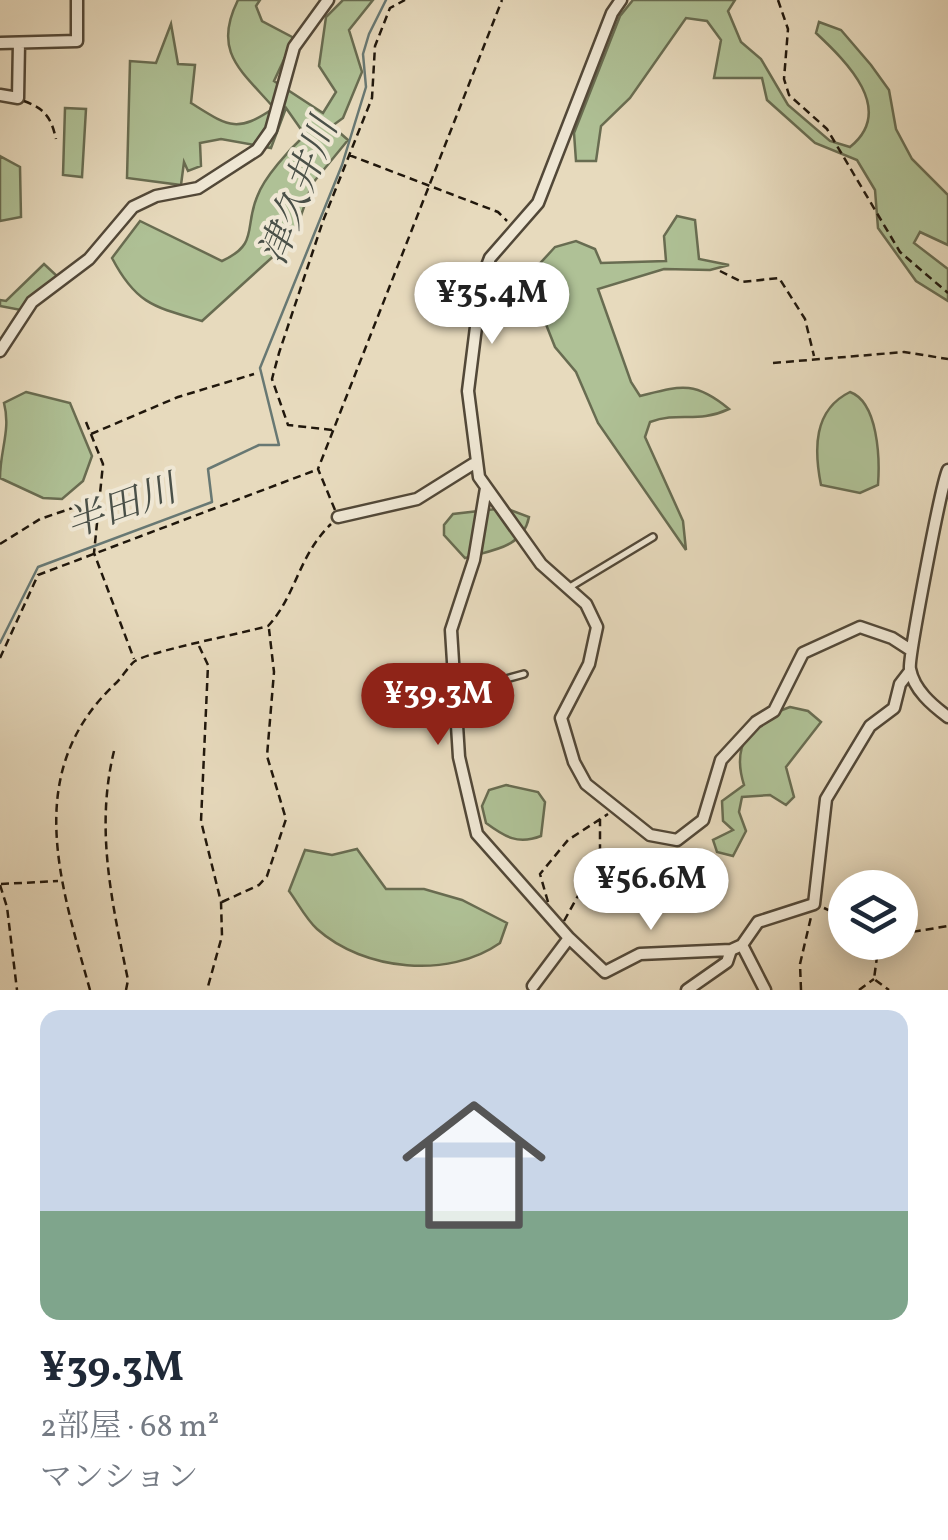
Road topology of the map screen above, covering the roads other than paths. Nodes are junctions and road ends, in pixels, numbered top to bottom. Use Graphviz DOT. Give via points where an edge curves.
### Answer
graph roads {
  1 [pos="77,0"];
  2 [pos="328,0"];
  3 [pos="621,0"];
  4 [pos="0,43"];
  5 [pos="19,43"];
  6 [pos="0,95"];
  7 [pos="0,352"];
  8 [pos="474,464"];
  9 [pos="948,470"];
  10 [pos="486,488"];
  11 [pos="338,517"];
  12 [pos="653,537"];
  13 [pos="568,589"];
  14 [pos="909,650"];
  15 [pos="450,666"];
  16 [pos="910,671"];
  17 [pos="524,674"];
  18 [pos="948,717"];
  19 [pos="569,938"];
  20 [pos="736,948"];
  21 [pos="533,986"];
  22 [pos="687,990"];
  23 [pos="765,990"];
  1 -- 5 [label="street" via="77,41"];
  2 -- 7 [label="street" via="294,47 271,130 257,150 198,188 133,206 89,259 32,302"];
  3 -- 8 [label="street" via="538,203 490,258 482,279 468,391"];
  4 -- 5 [label="street"];
  5 -- 6 [label="street" via="18,98"];
  8 -- 10 [label="street"];
  8 -- 11 [label="street" via="417,499"];
  9 -- 14 [label="street"];
  10 -- 13 [label="street" via="541,564"];
  10 -- 15 [label="street" via="474,560 454,612"];
  12 -- 13 [label="lane"];
  13 -- 14 [label="street" via="597,626 589,664 564,707 562,728 579,774 650,834 678,840 703,820 721,760 781,702 804,652 860,627"];
  14 -- 16 [label="street"];
  15 -- 17 [label="lane" via="491,683"];
  15 -- 19 [label="street" via="459,757 476,834"];
  16 -- 18 [label="street" via="921,693"];
  16 -- 20 [label="street" via="894,708 870,726 826,799 814,904 758,922"];
  19 -- 20 [label="street" via="605,972 640,954"];
  19 -- 21 [label="street"];
  20 -- 22 [label="street"];
  20 -- 23 [label="street"];
}
